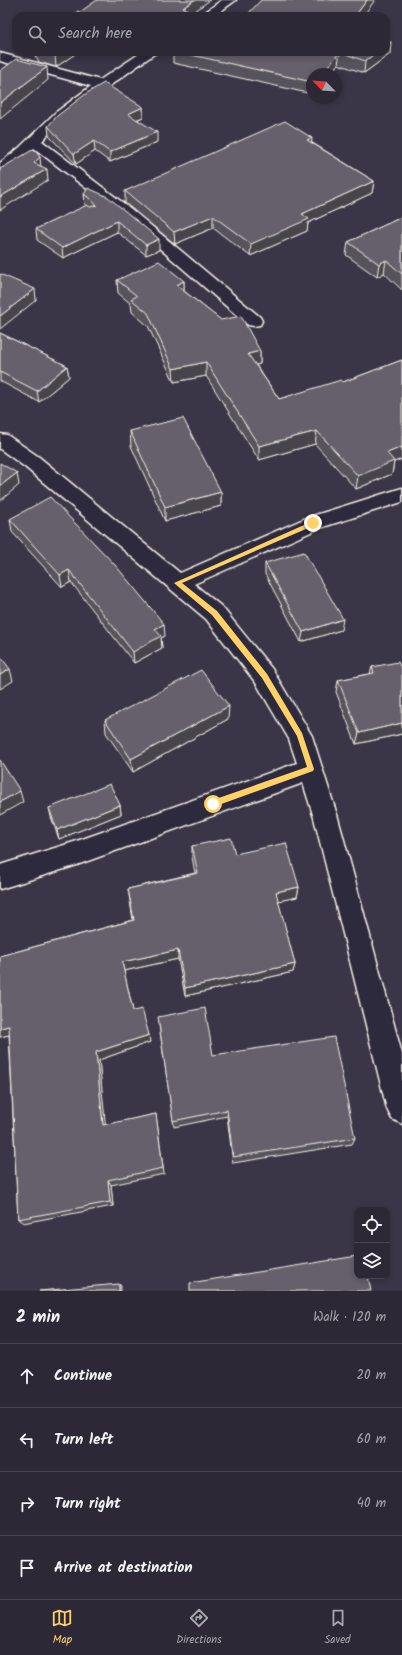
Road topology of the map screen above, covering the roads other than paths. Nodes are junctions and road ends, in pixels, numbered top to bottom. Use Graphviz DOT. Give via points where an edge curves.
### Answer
graph roads {
  1 [pos="230,0"];
  2 [pos="212,12"];
  3 [pos="145,56"];
  4 [pos="0,57"];
  5 [pos="100,84"];
  6 [pos="33,140"];
  7 [pos="0,169"];
  8 [pos="254,321"];
  9 [pos="0,440"];
  10 [pos="402,495"];
  11 [pos="177,583"];
  12 [pos="311,769"];
  13 [pos="0,877"];
  14 [pos="402,1109"];
  1 -- 2 [label="street"];
  3 -- 5 [label="street"];
  4 -- 5 [label="street"];
  5 -- 6 [label="street"];
  6 -- 7 [label="street"];
  6 -- 8 [label="street" via="126,212"];
  9 -- 11 [label="street" via="32,462"];
  10 -- 11 [label="street" via="313,523"];
  11 -- 12 [label="street" via="214,613 264,676 300,736"];
  12 -- 13 [label="street" via="74,854"];
  12 -- 14 [label="street"];
}
